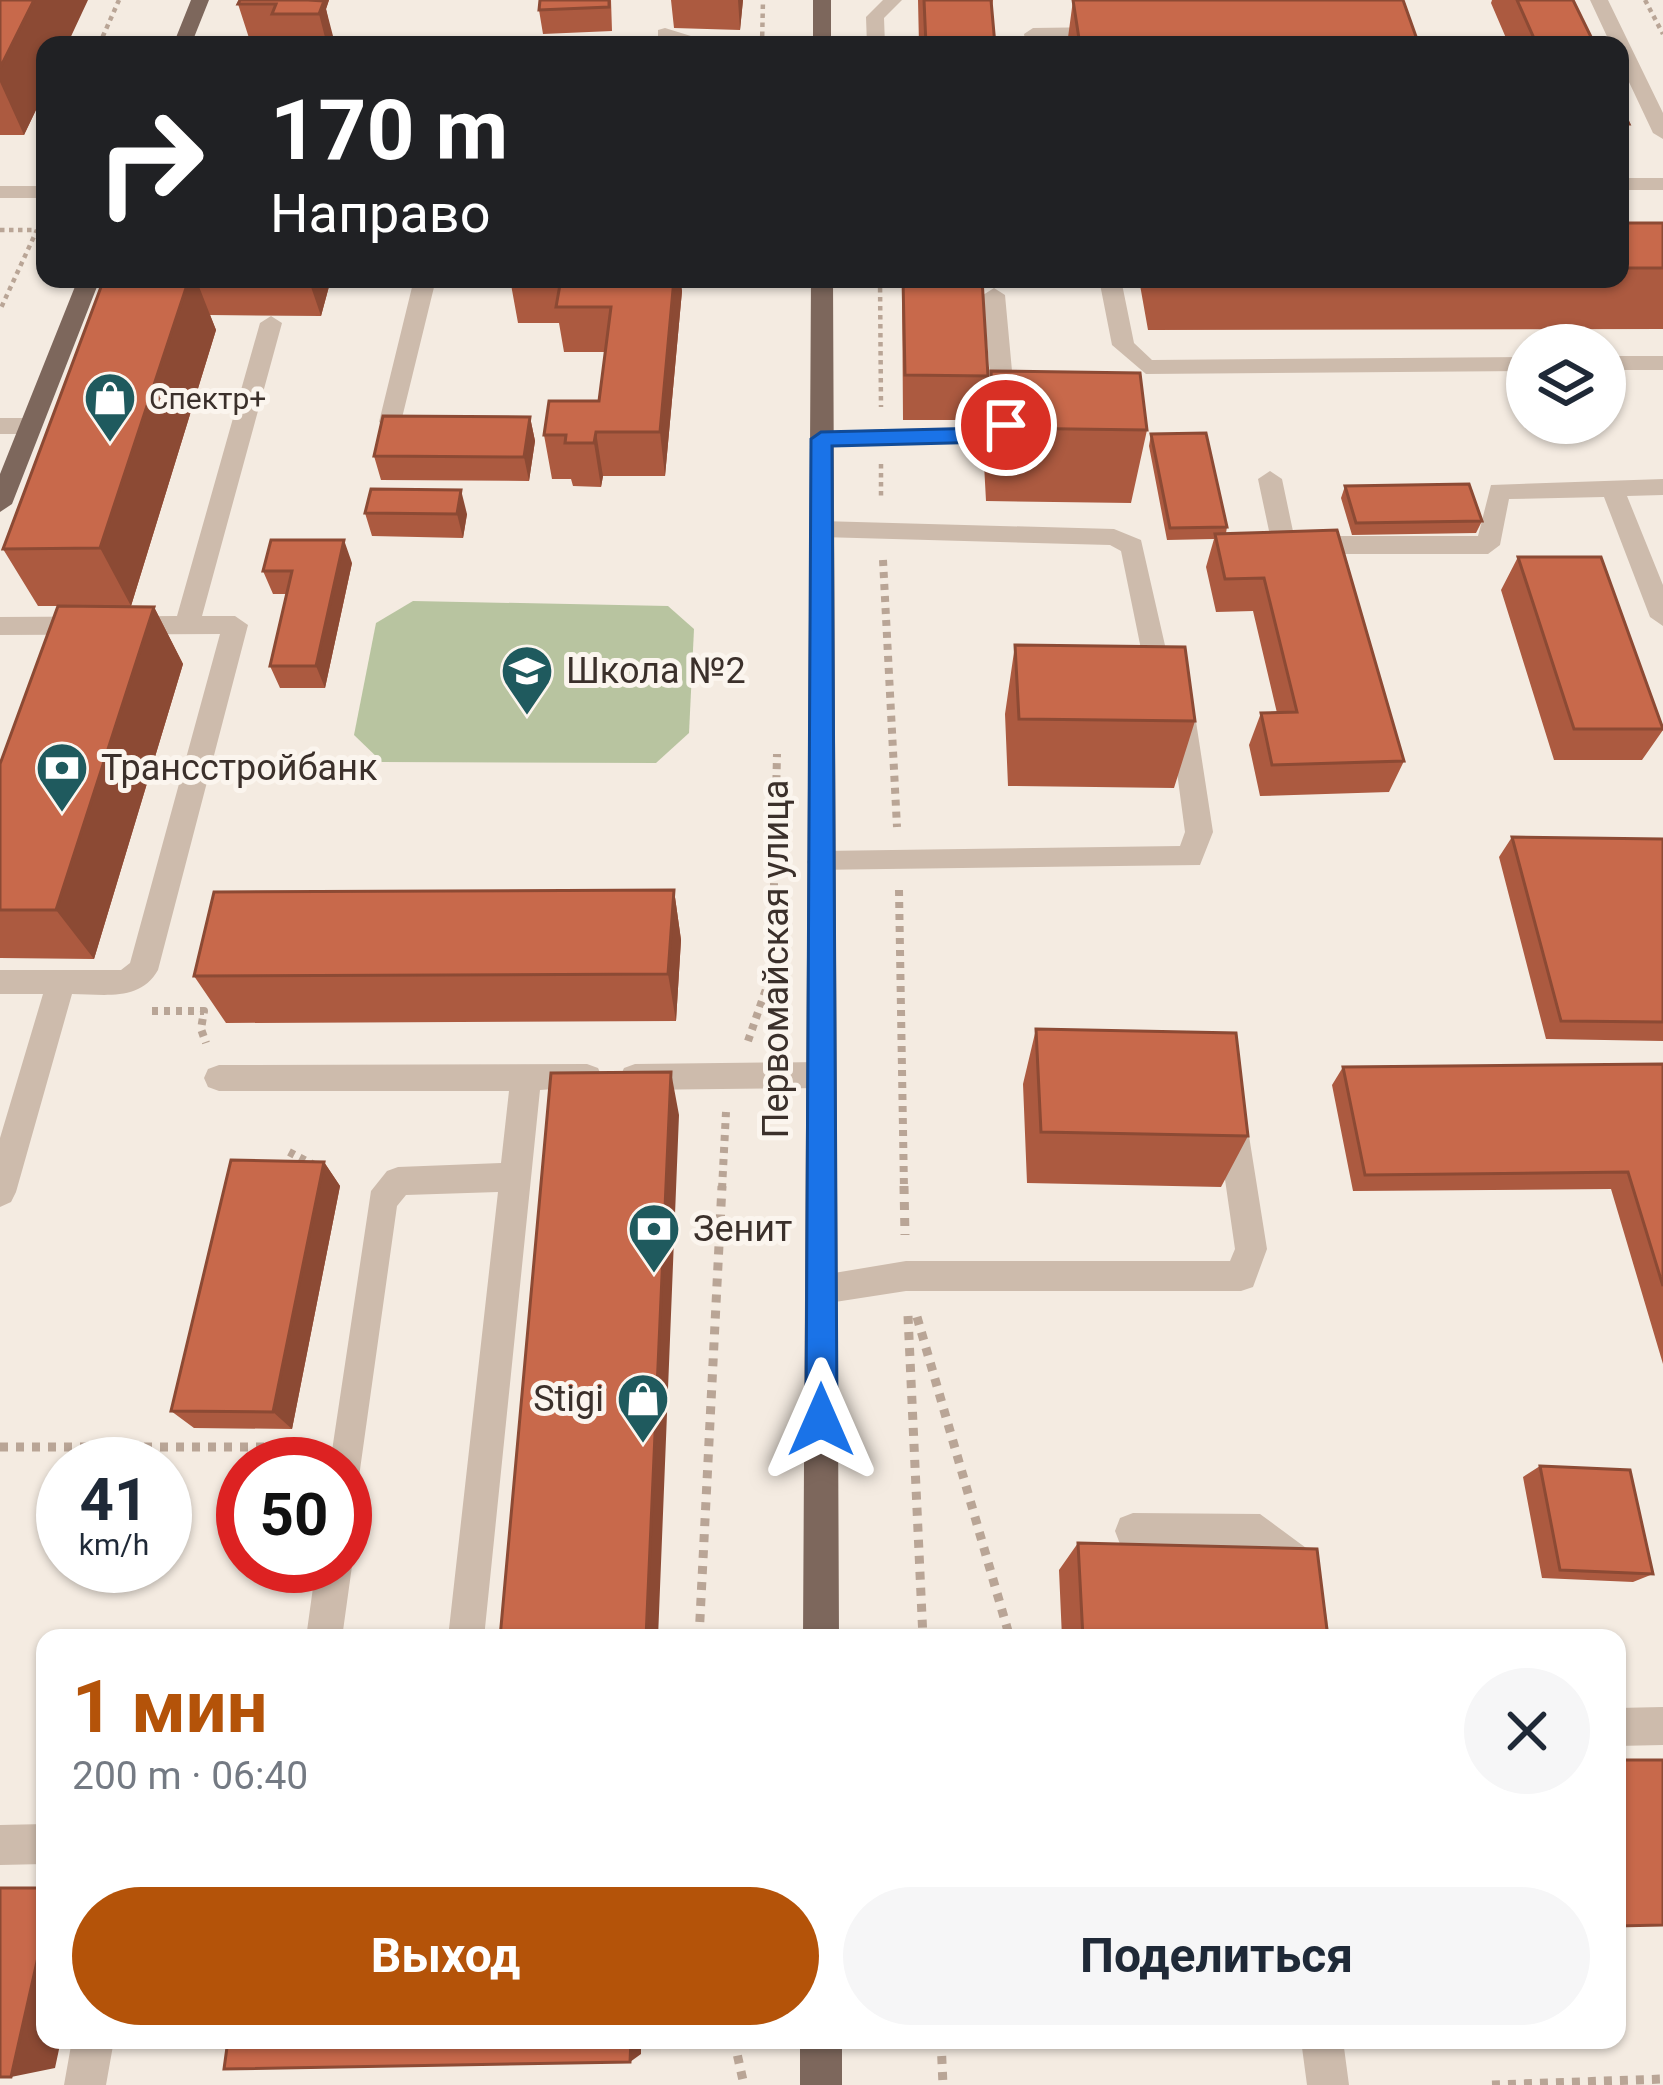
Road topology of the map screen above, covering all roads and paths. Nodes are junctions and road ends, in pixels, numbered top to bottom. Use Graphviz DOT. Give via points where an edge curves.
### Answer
graph roads {
  1 [pos="119,0"];
  2 [pos="200,0"];
  3 [pos="763,0"];
  4 [pos="822,0"];
  5 [pos="893,0"];
  6 [pos="1599,0"];
  7 [pos="1646,0"];
  8 [pos="1127,32"];
  9 [pos="665,34"];
  10 [pos="1663,34"];
  11 [pos="103,36"];
  12 [pos="186,36"];
  13 [pos="671,36"];
  14 [pos="761,36"];
  15 [pos="822,36"];
  16 [pos="875,36"];
  17 [pos="1034,36"];
  18 [pos="1616,36"];
  19 [pos="1629,62"];
  20 [pos="1663,133"];
  21 [pos="1629,184"];
  22 [pos="1663,184"];
  23 [pos="0,192"];
  24 [pos="36,192"];
  25 [pos="0,230"];
  26 [pos="36,230"];
  27 [pos="36,232"];
  28 [pos="85,288"];
  29 [pos="423,288"];
  30 [pos="822,288"];
  31 [pos="880,288"];
  32 [pos="1112,288"];
  33 [pos="994,295"];
  34 [pos="0,310"];
  35 [pos="271,323"];
  36 [pos="1626,363"];
  37 [pos="1663,363"];
  38 [pos="1506,364"];
  39 [pos="389,422"];
  40 [pos="0,426"];
  41 [pos="31,426"];
  42 [pos="821,439"];
  43 [pos="881,440"];
  44 [pos="1270,479"];
  45 [pos="1663,487"];
  46 [pos="1612,488"];
  47 [pos="0,504"];
  48 [pos="821,529"];
  49 [pos="881,529"];
  50 [pos="1663,616"];
  51 [pos="187,625"];
  52 [pos="0,626"];
  53 [pos="778,733"];
  54 [pos="899,861"];
  55 [pos="821,862"];
  56 [pos="0,982"];
  57 [pos="62,982"];
  58 [pos="204,1011"];
  59 [pos="153,1013"];
  60 [pos="821,1075"];
  61 [pos="526,1077"];
  62 [pos="735,1077"];
  63 [pos="219,1078"];
  64 [pos="1226,1084"];
  65 [pos="289,1151"];
  66 [pos="515,1177"];
  67 [pos="0,1192"];
  68 [pos="382,1201"];
  69 [pos="906,1276"];
  70 [pos="822,1288"];
  71 [pos="350,1437"];
  72 [pos="0,1447"];
  73 [pos="216,1457"];
  74 [pos="1133,1531"];
  75 [pos="330,1593"];
  76 [pos="325,1629"];
  77 [pos="467,1629"];
  78 [pos="699,1629"];
  79 [pos="821,1629"];
  80 [pos="922,1629"];
  81 [pos="1007,1629"];
  82 [pos="1311,1629"];
  83 [pos="1663,1726"];
  84 [pos="1626,1727"];
  85 [pos="0,1844"];
  86 [pos="36,1844"];
  87 [pos="91,2049"];
  88 [pos="736,2049"];
  89 [pos="821,2049"];
  90 [pos="941,2049"];
  91 [pos="1323,2049"];
  92 [pos="1663,2078"];
  93 [pos="85,2085"];
  94 [pos="744,2085"];
  95 [pos="821,2085"];
  96 [pos="943,2085"];
  97 [pos="1328,2085"];
  98 [pos="1492,2085"];
  1 -- 11 [label="path"];
  2 -- 12 [label="main road"];
  3 -- 14 [label="path"];
  4 -- 15 [label="main road"];
  5 -- 16 [label="street" via="874,17"];
  6 -- 18 [label="street"];
  7 -- 10 [label="path"];
  8 -- 17 [label="street"];
  9 -- 13 [label="street"];
  19 -- 20 [label="street"];
  21 -- 22 [label="street"];
  23 -- 24 [label="street"];
  25 -- 26 [label="path"];
  27 -- 34 [label="path"];
  28 -- 41 [label="main road"];
  29 -- 39 [label="street"];
  30 -- 42 [label="main road, Первомайская улица"];
  31 -- 43 [label="path"];
  32 -- 38 [label="street" via="1123,345 1146,368"];
  33 -- 43 [label="street" via="1006,425 990,435"];
  35 -- 51 [label="street"];
  36 -- 37 [label="street"];
  40 -- 41 [label="street"];
  41 -- 47 [label="main road"];
  42 -- 43 [label="street"];
  42 -- 48 [label="main road, Первомайская улица"];
  43 -- 49 [label="path"];
  44 -- 46 [label="street" via="1285,545 1488,545 1499,491"];
  45 -- 46 [label="street"];
  46 -- 50 [label="street"];
  48 -- 49 [label="street"];
  48 -- 55 [label="main road, Первомайская улица"];
  49 -- 54 [label="path"];
  49 -- 54 [label="street" via="1114,537 1132,546 1165,703 1182,715 1199,832 1190,856"];
  51 -- 52 [label="street"];
  51 -- 57 [label="street" via="235,625 143,970 126,982"];
  53 -- 62 [label="path" via="772,972"];
  54 -- 55 [label="street"];
  54 -- 69 [label="path"];
  55 -- 60 [label="main road, Первомайская улица"];
  56 -- 57 [label="street"];
  57 -- 67 [label="street"];
  58 -- 59 [label="path"];
  60 -- 62 [label="street"];
  60 -- 70 [label="main road, Первомайская улица"];
  61 -- 62 [label="street"];
  61 -- 63 [label="street"];
  61 -- 66 [label="street"];
  62 -- 78 [label="path" via="727,1100"];
  64 -- 69 [label="street" via="1251,1249 1241,1276"];
  65 -- 68 [label="path"];
  66 -- 68 [label="street" via="398,1181"];
  66 -- 77 [label="street"];
  68 -- 71 [label="street"];
  69 -- 70 [label="street"];
  69 -- 80 [label="path"];
  69 -- 81 [label="path"];
  70 -- 79 [label="main road, Первомайская улица"];
  72 -- 73 [label="path"];
  74 -- 82 [label="street" via="1260,1532 1304,1569"];
  75 -- 76 [label="street"];
  83 -- 84 [label="street"];
  85 -- 86 [label="street"];
  87 -- 93 [label="street"];
  88 -- 94 [label="path"];
  89 -- 95 [label="main road"];
  90 -- 96 [label="path"];
  91 -- 97 [label="street"];
  92 -- 98 [label="path"];
}
